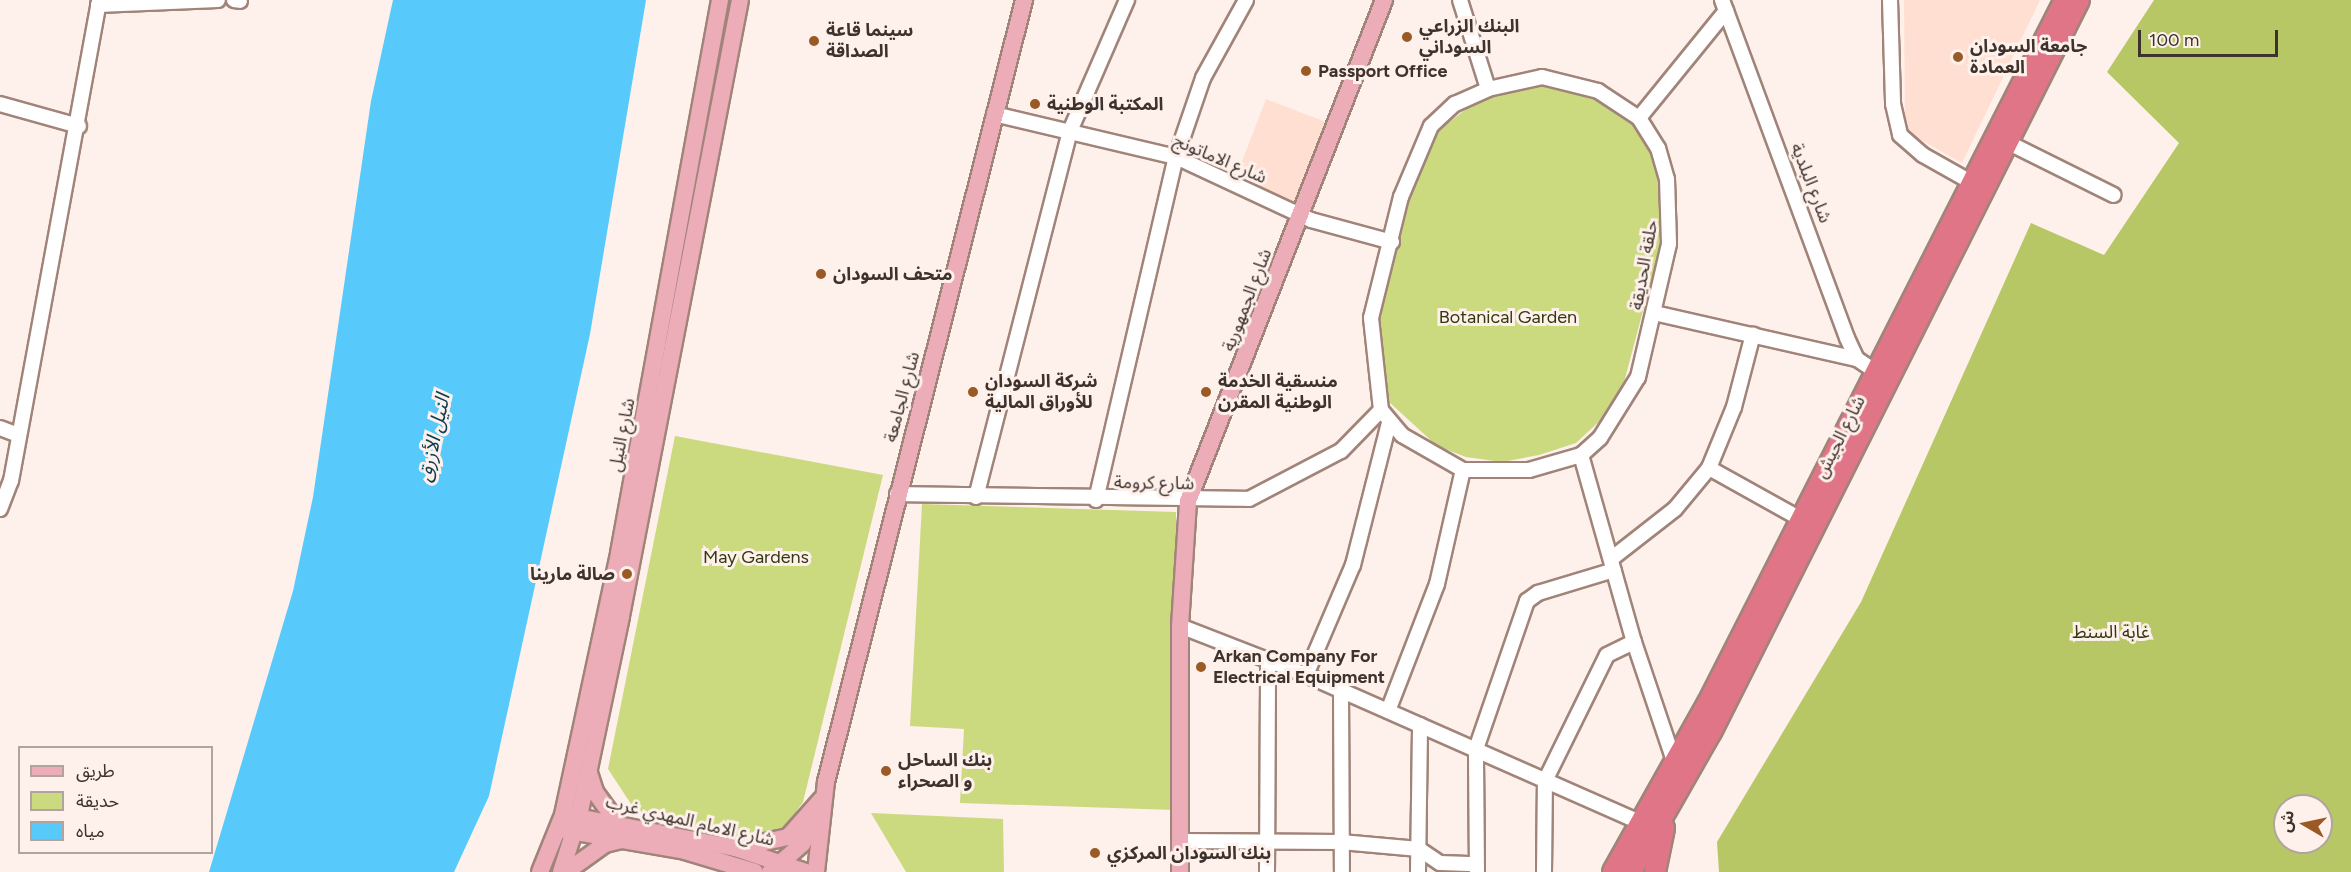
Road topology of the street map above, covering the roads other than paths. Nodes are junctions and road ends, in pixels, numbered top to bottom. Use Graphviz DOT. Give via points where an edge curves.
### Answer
graph roads {
  1 [pos="218,0"];
  2 [pos="720,0"];
  3 [pos="740,0"];
  4 [pos="1024,0"];
  5 [pos="1127,0"];
  6 [pos="1246,0"];
  7 [pos="1384,0"];
  8 [pos="1460,0"];
  9 [pos="1890,0"];
  10 [pos="2075,0"];
  11 [pos="99,2"];
  12 [pos="1724,5"];
  13 [pos="1488,89"];
  14 [pos="705,90"];
  15 [pos="724,93"];
  16 [pos="0,104"];
  17 [pos="994,114"];
  18 [pos="1639,118"];
  19 [pos="79,126"];
  20 [pos="1070,131"];
  21 [pos="2007,142"];
  22 [pos="1176,157"];
  23 [pos="1971,182"];
  24 [pos="2114,195"];
  25 [pos="1301,214"];
  26 [pos="685,240"];
  27 [pos="1392,242"];
  28 [pos="1654,313"];
  29 [pos="1754,334"];
  30 [pos="1857,359"];
  31 [pos="1875,370"];
  32 [pos="1381,410"];
  33 [pos="1389,423"];
  34 [pos="0,428"];
  35 [pos="18,435"];
  36 [pos="1581,455"];
  37 [pos="1709,468"];
  38 [pos="1463,470"];
  39 [pos="897,494"];
  40 [pos="976,497"];
  41 [pos="1096,500"];
  42 [pos="1188,501"];
  43 [pos="0,508"];
  44 [pos="1798,518"];
  45 [pos="1612,565"];
  46 [pos="1180,626"];
  47 [pos="1634,642"];
  48 [pos="1268,659"];
  49 [pos="1305,675"];
  50 [pos="1341,691"];
  51 [pos="595,702"];
  52 [pos="1388,711"];
  53 [pos="1420,725"];
  54 [pos="1476,748"];
  55 [pos="1676,764"];
  56 [pos="588,771"];
  57 [pos="1545,781"];
  58 [pos="822,801"];
  59 [pos="1666,814"];
  60 [pos="569,823"];
  61 [pos="1641,823"];
  62 [pos="622,831"];
  63 [pos="1180,841"];
  64 [pos="1267,841"];
  65 [pos="1341,842"];
  66 [pos="1419,849"];
  67 [pos="730,860"];
  68 [pos="1622,866"];
  69 [pos="775,867"];
  70 [pos="1477,868"];
  71 [pos="540,872"];
  72 [pos="564,872"];
  73 [pos="755,872"];
  74 [pos="806,872"];
  75 [pos="816,872"];
  76 [pos="1180,872"];
  77 [pos="1267,872"];
  78 [pos="1342,872"];
  79 [pos="1419,872"];
  80 [pos="1544,872"];
  81 [pos="1606,872"];
  82 [pos="1655,872"];
  1 -- 11 [label="street"];
  2 -- 14 [label="main road, شارع النيل"];
  3 -- 15 [label="main road, شارع النيل"];
  4 -- 17 [label="main road, شارع الجامعة"];
  5 -- 20 [label="street"];
  6 -- 22 [label="street" via="1203,78"];
  7 -- 25 [label="main road, شارع الجمهورية"];
  8 -- 13 [label="street"];
  9 -- 23 [label="street" via="1893,104 1900,135 1923,155"];
  10 -- 21 [label="highway, شارع الجيش"];
  10 -- 23 [label="highway, شارع الجيش"];
  11 -- 19 [label="street"];
  12 -- 18 [label="street"];
  12 -- 30 [label="street, شارع البلدية"];
  13 -- 18 [label="street, حلقة الحديقة" via="1516,78 1569,81 1598,91"];
  13 -- 27 [label="street, حلقة الحديقة" via="1455,104 1431,126 1412,164"];
  14 -- 15 [label="main road"];
  14 -- 26 [label="main road, شارع النيل"];
  15 -- 26 [label="main road, شارع النيل"];
  16 -- 19 [label="street"];
  17 -- 20 [label="street, شارع الاماتونج"];
  17 -- 39 [label="main road, شارع الجامعة"];
  18 -- 28 [label="street, حلقة الحديقة" via="1658,148 1671,214"];
  19 -- 35 [label="street"];
  20 -- 22 [label="street, شارع الاماتونج"];
  20 -- 40 [label="street"];
  21 -- 24 [label="street"];
  21 -- 59 [label="highway, شارع الجيش"];
  22 -- 25 [label="street, شارع الاماتونج"];
  22 -- 41 [label="street"];
  23 -- 31 [label="highway, شارع الجيش"];
  25 -- 27 [label="street, شارع الاماتونج"];
  25 -- 42 [label="main road, شارع الجمهورية"];
  26 -- 51 [label="main road, شارع النيل"];
  27 -- 32 [label="street, حلقة الحديقة" via="1371,318"];
  28 -- 29 [label="street"];
  28 -- 36 [label="street, حلقة الحديقة" via="1628,400"];
  29 -- 30 [label="street"];
  29 -- 37 [label="street" via="1734,407"];
  30 -- 31 [label="street"];
  31 -- 44 [label="highway, شارع الجيش"];
  32 -- 33 [label="street, حلقة الحديقة"];
  32 -- 42 [label="street, شارع كرومة" via="1341,451 1269,492 1227,501"];
  33 -- 38 [label="street, حلقة الحديقة" via="1432,456"];
  33 -- 49 [label="street" via="1353,565"];
  34 -- 35 [label="street"];
  35 -- 43 [label="street"];
  36 -- 38 [label="street, حلقة الحديقة" via="1504,474"];
  36 -- 45 [label="street"];
  37 -- 44 [label="street"];
  37 -- 45 [label="street" via="1675,509"];
  38 -- 52 [label="street" via="1437,584"];
  39 -- 40 [label="street, شارع كرومة"];
  39 -- 58 [label="main road, شارع الجامعة"];
  40 -- 41 [label="street, شارع كرومة"];
  41 -- 42 [label="street, شارع كرومة"];
  42 -- 46 [label="main road, شارع الجمهورية"];
  44 -- 55 [label="highway, شارع الجيش"];
  45 -- 47 [label="street"];
  45 -- 54 [label="street" via="1538,593 1527,601"];
  46 -- 48 [label="street"];
  46 -- 63 [label="main road, شارع الجمهورية"];
  47 -- 55 [label="street"];
  47 -- 57 [label="street" via="1607,655"];
  48 -- 49 [label="street"];
  48 -- 64 [label="street"];
  49 -- 50 [label="street"];
  50 -- 52 [label="street"];
  50 -- 65 [label="street"];
  51 -- 56 [label="main road, شارع النيل"];
  51 -- 60 [label="main road, شارع النيل"];
  52 -- 53 [label="street"];
  53 -- 54 [label="street"];
  53 -- 66 [label="street"];
  54 -- 57 [label="street"];
  54 -- 70 [label="street"];
  55 -- 61 [label="highway, شارع الجيش"];
  56 -- 60 [label="main road, شارع النيل"];
  56 -- 62 [label="main road" via="595,792"];
  57 -- 61 [label="street"];
  57 -- 80 [label="street"];
  58 -- 67 [label="main road" via="788,837"];
  58 -- 69 [label="main road, شارع الجامعة" via="810,833"];
  58 -- 75 [label="main road, شارع الجامعة"];
  59 -- 68 [label="highway, شارع الجيش"];
  59 -- 82 [label="highway"];
  60 -- 62 [label="main road, شارع الامام المهدي غرب"];
  60 -- 71 [label="main road, شارع النيل"];
  60 -- 72 [label="main road, شارع النيل"];
  61 -- 68 [label="highway, شارع الجيش"];
  62 -- 67 [label="main road, شارع الامام المهدي غرب"];
  62 -- 72 [label="main road"];
  63 -- 64 [label="street"];
  63 -- 76 [label="main road, شارع الجمهورية"];
  64 -- 65 [label="street"];
  64 -- 77 [label="street"];
  65 -- 66 [label="street"];
  65 -- 78 [label="street"];
  66 -- 70 [label="street" via="1440,863"];
  66 -- 79 [label="street"];
  67 -- 69 [label="main road, شارع الامام المهدي غرب"];
  67 -- 73 [label="main road, شارع الامام المهدي غرب"];
  68 -- 81 [label="highway"];
  69 -- 74 [label="main road, شارع الامام المهدي غرب"];
}
